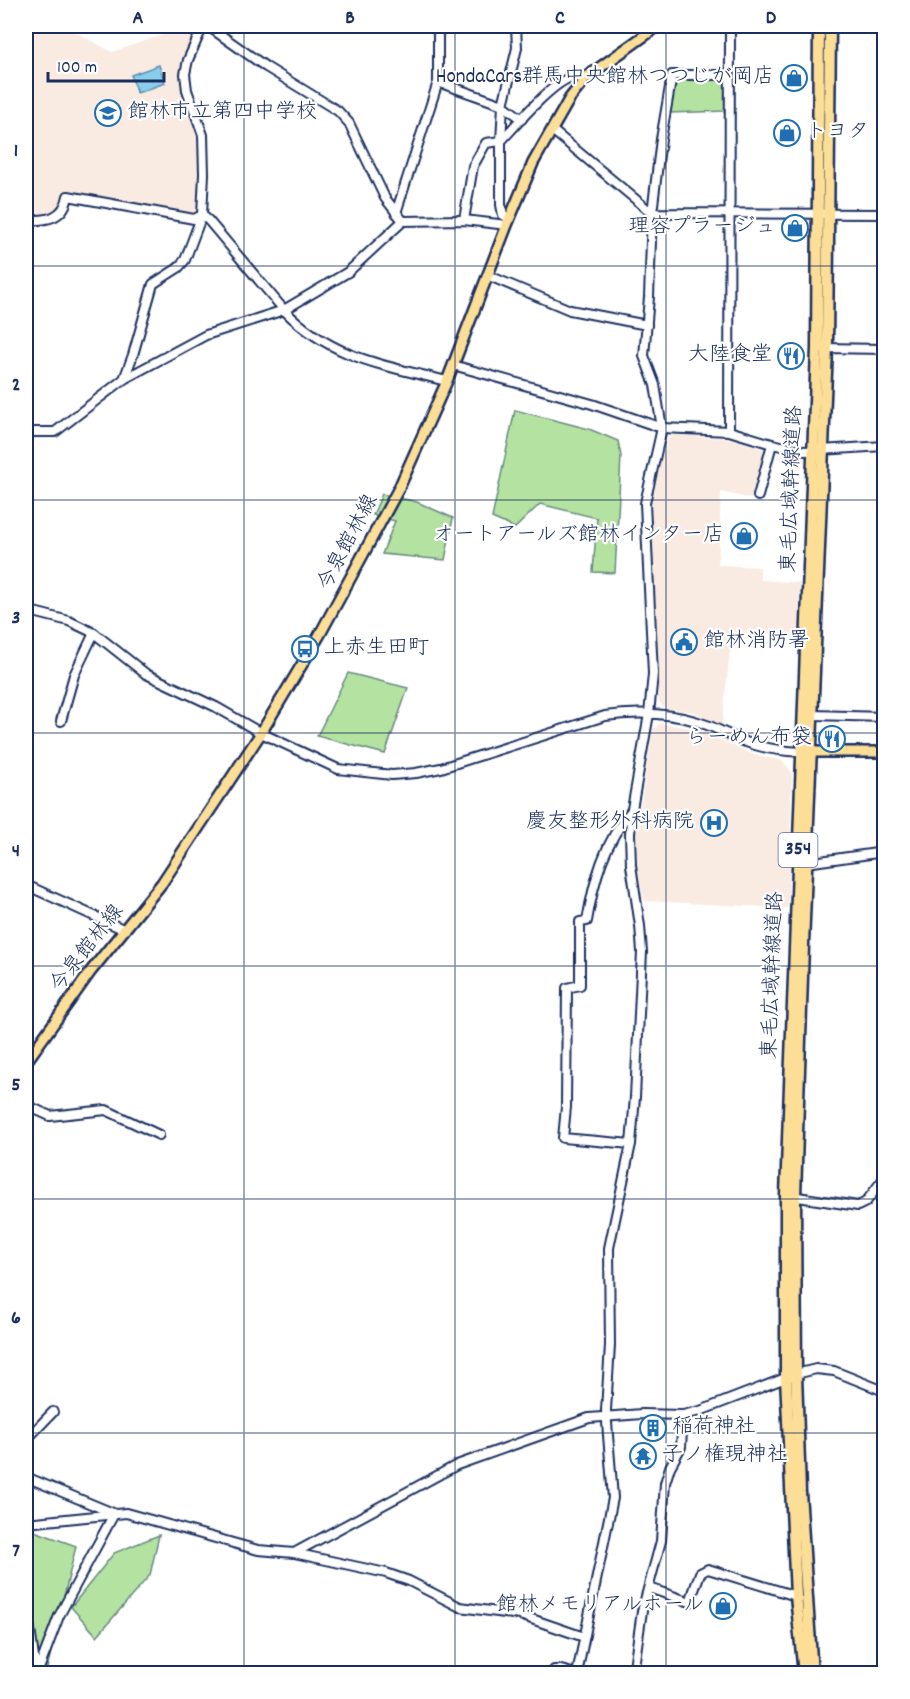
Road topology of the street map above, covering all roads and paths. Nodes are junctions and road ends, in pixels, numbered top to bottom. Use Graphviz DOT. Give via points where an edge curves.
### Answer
graph roads {
  1 [pos="203,26"];
  2 [pos="208,26"];
  3 [pos="438,26"];
  4 [pos="516,26"];
  5 [pos="658,26"];
  6 [pos="730,26"];
  7 [pos="819,26"];
  8 [pos="830,26"];
  9 [pos="729,75"];
  10 [pos="588,76"];
  11 [pos="438,82"];
  12 [pos="502,105"];
  13 [pos="522,119"];
  14 [pos="552,130"];
  15 [pos="501,141"];
  16 [pos="396,213"];
  17 [pos="652,213"];
  18 [pos="728,214"];
  19 [pos="824,214"];
  20 [pos="885,214"];
  21 [pos="202,215"];
  22 [pos="26,220"];
  23 [pos="464,220"];
  24 [pos="404,221"];
  25 [pos="508,222"];
  26 [pos="488,275"];
  27 [pos="284,310"];
  28 [pos="647,325"];
  29 [pos="822,348"];
  30 [pos="885,349"];
  31 [pos="453,365"];
  32 [pos="124,379"];
  33 [pos="447,381"];
  34 [pos="662,428"];
  35 [pos="729,431"];
  36 [pos="26,432"];
  37 [pos="772,444"];
  38 [pos="885,446"];
  39 [pos="819,450"];
  40 [pos="758,496"];
  41 [pos="26,610"];
  42 [pos="94,633"];
  43 [pos="649,714"];
  44 [pos="813,715"];
  45 [pos="885,717"];
  46 [pos="61,720"];
  47 [pos="261,733"];
  48 [pos="806,752"];
  49 [pos="885,752"];
  50 [pos="632,809"];
  51 [pos="885,852"];
  52 [pos="806,863"];
  53 [pos="26,885"];
  54 [pos="125,930"];
  55 [pos="26,1062"];
  56 [pos="26,1105"];
  57 [pos="159,1135"];
  58 [pos="631,1144"];
  59 [pos="885,1178"];
  60 [pos="790,1195"];
  61 [pos="791,1375"];
  62 [pos="885,1391"];
  63 [pos="53,1412"];
  64 [pos="683,1415"];
  65 [pos="607,1416"];
  66 [pos="26,1440"];
  67 [pos="26,1477"];
  68 [pos="114,1514"];
  69 [pos="26,1523"];
  70 [pos="294,1553"];
  71 [pos="649,1588"];
  72 [pos="796,1596"];
  73 [pos="26,1614"];
  74 [pos="584,1637"];
  75 [pos="37,1674"];
  76 [pos="551,1674"];
  77 [pos="577,1674"];
  78 [pos="633,1674"];
  79 [pos="804,1674"];
  80 [pos="812,1674"];
  1 -- 21 [label="street" via="185,74 202,135"];
  2 -- 16 [label="street" via="338,111 349,123"];
  3 -- 11 [label="street"];
  4 -- 12 [label="street" via="517,48"];
  5 -- 10 [label="main road, 今泉館林線"];
  6 -- 9 [label="street"];
  7 -- 19 [label="highway, 東毛広域幹線道路 / 354"];
  8 -- 19 [label="highway, 東毛広域幹線道路 / 354"];
  9 -- 17 [label="street" via="672,75"];
  9 -- 18 [label="street"];
  10 -- 13 [label="street" via="563,81"];
  10 -- 14 [label="main road, 今泉館林線"];
  11 -- 12 [label="street"];
  11 -- 16 [label="street"];
  12 -- 13 [label="street"];
  12 -- 15 [label="street"];
  13 -- 15 [label="street"];
  14 -- 17 [label="street"];
  14 -- 25 [label="main road, 今泉館林線"];
  15 -- 23 [label="street" via="486,143 473,166"];
  15 -- 25 [label="street" via="501,205"];
  16 -- 24 [label="street"];
  17 -- 18 [label="street"];
  17 -- 28 [label="street"];
  18 -- 19 [label="street"];
  18 -- 35 [label="street"];
  19 -- 20 [label="street"];
  19 -- 29 [label="highway, 東毛広域幹線道路 / 354"];
  21 -- 22 [label="street" via="194,219 68,196 62,212 53,219"];
  21 -- 27 [label="street"];
  21 -- 32 [label="street" via="185,260 153,284"];
  23 -- 24 [label="street"];
  23 -- 25 [label="street"];
  24 -- 27 [label="street" via="348,272"];
  25 -- 26 [label="main road, 今泉館林線"];
  26 -- 28 [label="street" via="570,310"];
  26 -- 31 [label="main road, 今泉館林線"];
  27 -- 32 [label="street" via="206,335"];
  27 -- 33 [label="street" via="324,343 372,363"];
  28 -- 34 [label="street" via="644,356 655,385"];
  29 -- 30 [label="street"];
  29 -- 39 [label="highway, 東毛広域幹線道路 / 354"];
  31 -- 33 [label="main road, 今泉館林線"];
  31 -- 34 [label="street"];
  32 -- 36 [label="street" via="55,432"];
  33 -- 47 [label="main road, 今泉館林線" via="399,488"];
  34 -- 35 [label="street"];
  34 -- 43 [label="street" via="645,503 653,674"];
  35 -- 37 [label="street"];
  37 -- 39 [label="street"];
  37 -- 40 [label="street"];
  38 -- 39 [label="street"];
  39 -- 44 [label="highway, 東毛広域幹線道路 / 354"];
  39 -- 48 [label="highway, 東毛広域幹線道路 / 354"];
  41 -- 42 [label="street" via="69,621"];
  42 -- 46 [label="street" via="74,675"];
  42 -- 47 [label="street" via="146,674 216,706"];
  43 -- 47 [label="street" via="605,716 416,773 338,769"];
  43 -- 48 [label="street" via="700,723 765,748"];
  43 -- 50 [label="street"];
  44 -- 45 [label="street"];
  44 -- 48 [label="highway, 東毛広域幹線道路 / 354"];
  47 -- 54 [label="main road, 今泉館林線" via="162,883"];
  48 -- 49 [label="main road"];
  48 -- 52 [label="highway, 東毛広域幹線道路 / 354"];
  48 -- 60 [label="highway, 東毛広域幹線道路 / 354"];
  50 -- 58 [label="street" via="630,858 642,952"];
  50 -- 58 [label="street" via="615,832 594,881 587,921 580,922 580,985 567,988 563,1138"];
  51 -- 52 [label="street"];
  52 -- 60 [label="highway, 東毛広域幹線道路 / 354"];
  53 -- 54 [label="street"];
  54 -- 55 [label="main road, 今泉館林線"];
  56 -- 57 [label="street" via="50,1116 106,1110"];
  58 -- 65 [label="street" via="609,1248"];
  59 -- 60 [label="street" via="858,1206"];
  60 -- 61 [label="highway, 東毛広域幹線道路 / 354"];
  61 -- 62 [label="street" via="834,1371"];
  61 -- 64 [label="street"];
  61 -- 72 [label="highway, 東毛広域幹線道路 / 354"];
  61 -- 80 [label="highway, 東毛広域幹線道路 / 354"];
  63 -- 66 [label="street"];
  64 -- 65 [label="street"];
  64 -- 71 [label="street" via="681,1447 665,1483 661,1541"];
  65 -- 70 [label="street" via="589,1418 457,1465"];
  65 -- 74 [label="street" via="613,1498"];
  67 -- 68 [label="street"];
  68 -- 69 [label="street"];
  68 -- 70 [label="street" via="126,1513 258,1550"];
  68 -- 75 [label="street" via="59,1616"];
  70 -- 74 [label="street" via="386,1573 460,1607 520,1615"];
  71 -- 72 [label="street" via="690,1602 700,1573 708,1569"];
  71 -- 78 [label="street"];
  72 -- 79 [label="highway, 東毛広域幹線道路 / 354"];
  73 -- 75 [label="street"];
  74 -- 77 [label="street"];
  76 -- 77 [label="street" via="561,1670"];
}
